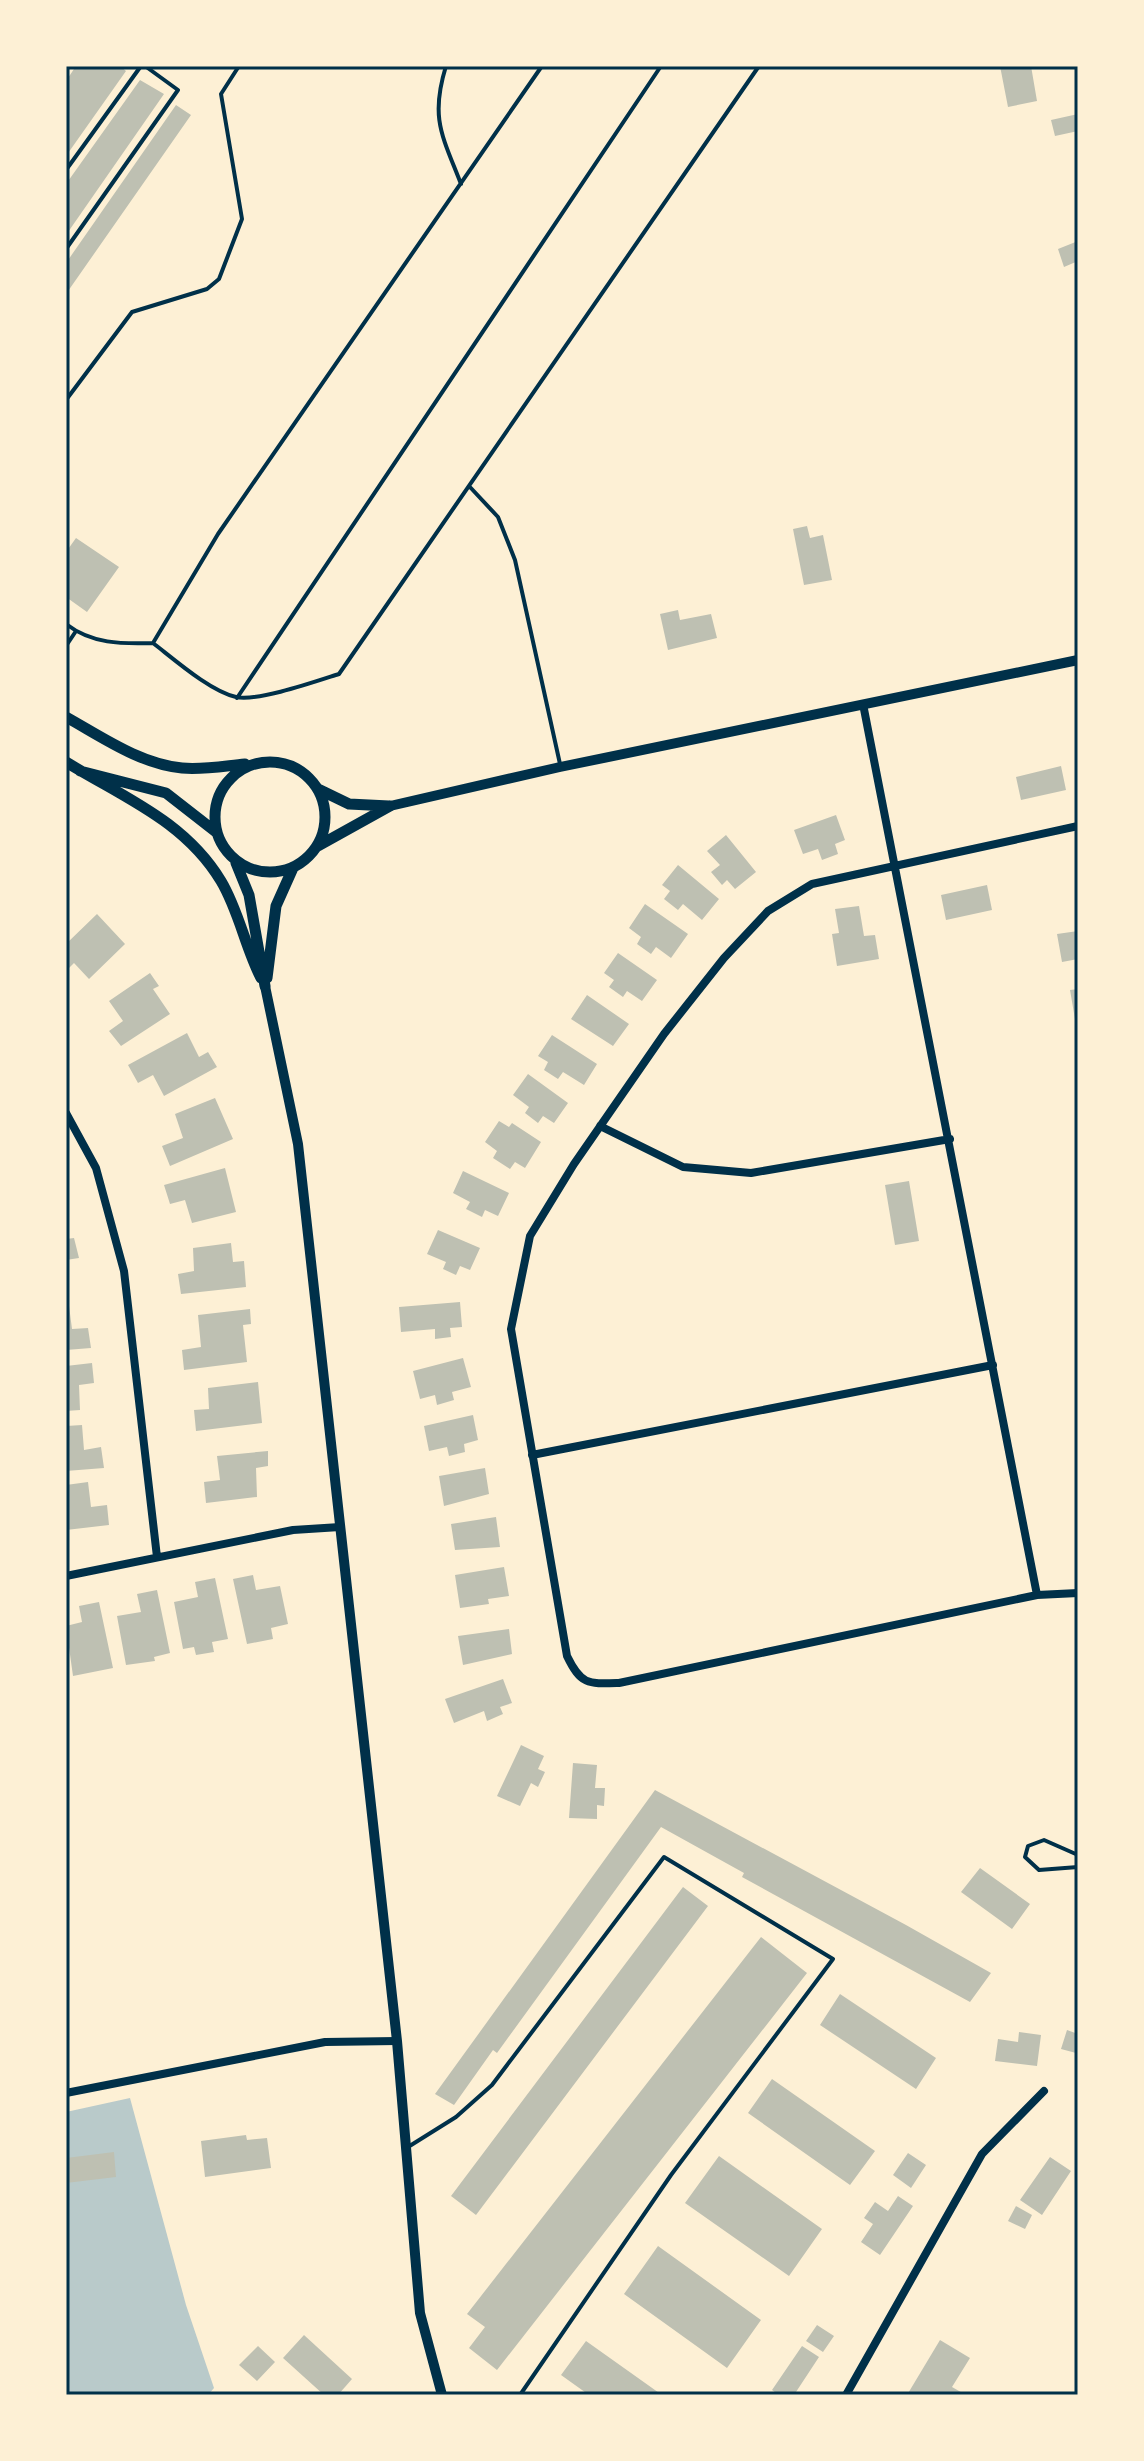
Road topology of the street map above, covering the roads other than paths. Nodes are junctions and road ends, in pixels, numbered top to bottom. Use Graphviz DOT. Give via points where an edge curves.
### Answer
graph roads {
  1 [pos="143,66"];
  2 [pos="239,66"];
  3 [pos="446,66"];
  4 [pos="542,66"];
  5 [pos="661,66"];
  6 [pos="759,66"];
  7 [pos="66,170"];
  8 [pos="461,184"];
  9 [pos="66,249"];
  10 [pos="66,400"];
  11 [pos="469,486"];
  12 [pos="66,624"];
  13 [pos="76,631"];
  14 [pos="153,643"];
  15 [pos="66,646"];
  16 [pos="1078,660"];
  17 [pos="237,698"];
  18 [pos="863,704"];
  19 [pos="66,717"];
  20 [pos="66,762"];
  21 [pos="258,763"];
  22 [pos="560,767"];
  23 [pos="80,771"];
  24 [pos="317,789"];
  25 [pos="390,806"];
  26 [pos="1078,826"];
  27 [pos="216,832"];
  28 [pos="319,845"];
  29 [pos="232,858"];
  30 [pos="896,867"];
  31 [pos="293,868"];
  32 [pos="265,986"];
  33 [pos="66,1113"];
  34 [pos="600,1126"];
  35 [pos="950,1139"];
  36 [pos="993,1365"];
  37 [pos="532,1455"];
  38 [pos="340,1527"];
  39 [pos="157,1557"];
  40 [pos="66,1576"];
  41 [pos="1078,1593"];
  42 [pos="1037,1595"];
  43 [pos="1078,1855"];
  44 [pos="1078,1867"];
  45 [pos="397,2041"];
  46 [pos="1044,2091"];
  47 [pos="66,2093"];
  48 [pos="406,2148"];
  49 [pos="442,2395"];
  50 [pos="520,2395"];
  51 [pos="846,2395"];
  1 -- 7 [label="lane"];
  1 -- 9 [label="lane" via="178,90"];
  2 -- 10 [label="lane" via="221,94 242,219 219,279 207,289 132,312"];
  3 -- 8 [label="lane" via="437,97 438,123"];
  4 -- 8 [label="lane"];
  5 -- 17 [label="lane"];
  6 -- 11 [label="lane"];
  8 -- 14 [label="lane" via="218,534"];
  11 -- 17 [label="lane" via="339,674"];
  11 -- 22 [label="lane" via="498,517 515,560"];
  12 -- 13 [label="lane"];
  13 -- 14 [label="lane" via="111,644"];
  13 -- 15 [label="lane"];
  14 -- 17 [label="lane"];
  16 -- 18 [label="street"];
  18 -- 22 [label="street"];
  18 -- 30 [label="street"];
  19 -- 21 [label="main road" via="161,764 201,769"];
  20 -- 23 [label="main road"];
  21 -- 24 [label="main road" via="287,764"];
  21 -- 27 [label="main road" via="224,786 215,809"];
  22 -- 25 [label="street"];
  23 -- 27 [label="main road" via="166,793"];
  23 -- 32 [label="main road" via="168,820 197,848 230,900"];
  24 -- 25 [label="main road" via="349,804"];
  24 -- 28 [label="main road" via="325,818"];
  25 -- 28 [label="main road"];
  26 -- 30 [label="street"];
  27 -- 29 [label="main road"];
  28 -- 31 [label="main road"];
  29 -- 31 [label="main road" via="261,872"];
  29 -- 32 [label="main road" via="249,895"];
  30 -- 34 [label="street" via="812,884 768,911 715,969"];
  30 -- 35 [label="street"];
  31 -- 32 [label="main road" via="276,906"];
  32 -- 38 [label="street" via="298,1144"];
  33 -- 39 [label="street" via="96,1168 124,1271"];
  34 -- 35 [label="street" via="683,1167 751,1173"];
  34 -- 37 [label="street" via="530,1236 519,1283 511,1329"];
  35 -- 36 [label="street"];
  36 -- 37 [label="street"];
  36 -- 42 [label="street"];
  37 -- 42 [label="street" via="567,1656 577,1676 592,1684 619,1683"];
  38 -- 39 [label="street" via="293,1530"];
  38 -- 45 [label="street"];
  39 -- 40 [label="street"];
  41 -- 42 [label="street"];
  43 -- 44 [label="lane" via="1044,1840 1028,1846 1025,1857 1039,1870"];
  45 -- 47 [label="street" via="325,2042"];
  45 -- 48 [label="street"];
  46 -- 51 [label="street" via="982,2154"];
  48 -- 49 [label="street" via="420,2313"];
  48 -- 50 [label="lane" via="456,2117 492,2085 664,1857 833,1959 671,2175"];
}
